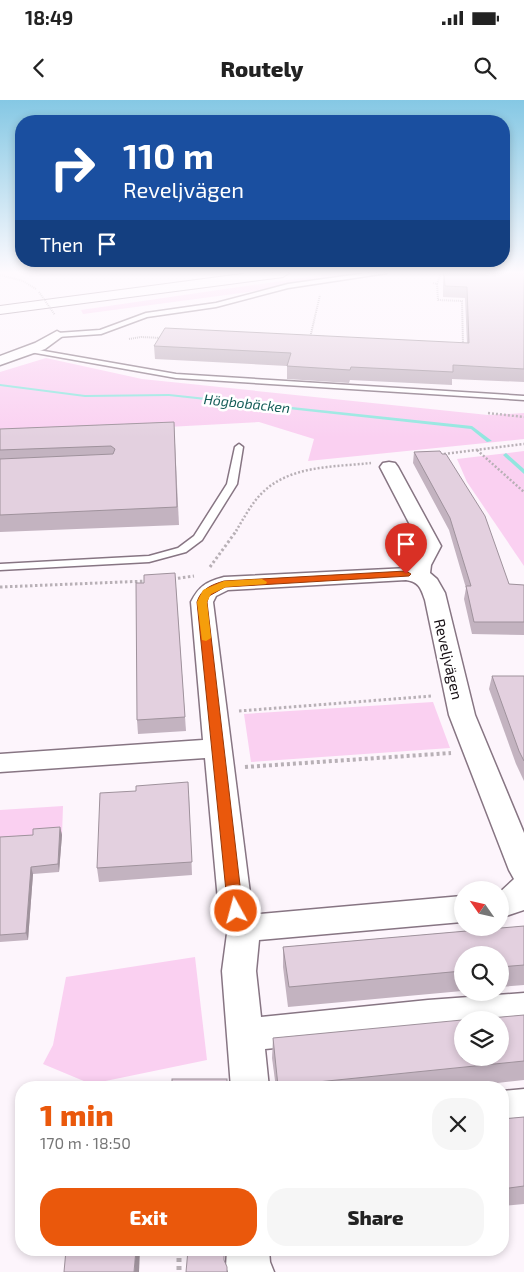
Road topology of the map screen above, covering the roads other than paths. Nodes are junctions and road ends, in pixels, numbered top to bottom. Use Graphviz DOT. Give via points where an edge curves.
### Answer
graph roads {
  1 [pos="112,328"];
  2 [pos="57,335"];
  3 [pos="30,350"];
  4 [pos="0,361"];
  5 [pos="524,398"];
  6 [pos="239,447"];
  7 [pos="389,467"];
  8 [pos="0,567"];
  9 [pos="419,575"];
  10 [pos="219,758"];
  11 [pos="0,763"];
  12 [pos="524,870"];
  13 [pos="524,888"];
  14 [pos="509,904"];
  15 [pos="454,910"];
  16 [pos="244,924"];
  17 [pos="524,1009"];
  18 [pos="246,1035"];
  19 [pos="249,1081"];
  20 [pos="524,1107"];
  21 [pos="509,1109"];
  22 [pos="248,1256"];
  23 [pos="252,1272"];
  1 -- 2 [label="lane" via="101,332"];
  2 -- 3 [label="street"];
  3 -- 4 [label="street"];
  3 -- 5 [label="lane" via="176,376"];
  6 -- 8 [label="lane" via="232,484 198,538 182,550 149,559"];
  7 -- 9 [label="street" via="431,546 420,565"];
  9 -- 10 [label="street" via="224,584 207,592 202,602"];
  9 -- 12 [label="street, Reveljvägen" via="431,583 457,694 476,751"];
  10 -- 11 [label="street"];
  10 -- 16 [label="street" via="236,911"];
  13 -- 14 [label="street"];
  15 -- 16 [label="street" via="260,927"];
  16 -- 18 [label="street" via="239,971"];
  17 -- 18 [label="street"];
  18 -- 19 [label="street"];
  20 -- 21 [label="street"];
  22 -- 23 [label="street" via="248,1267"];
}
